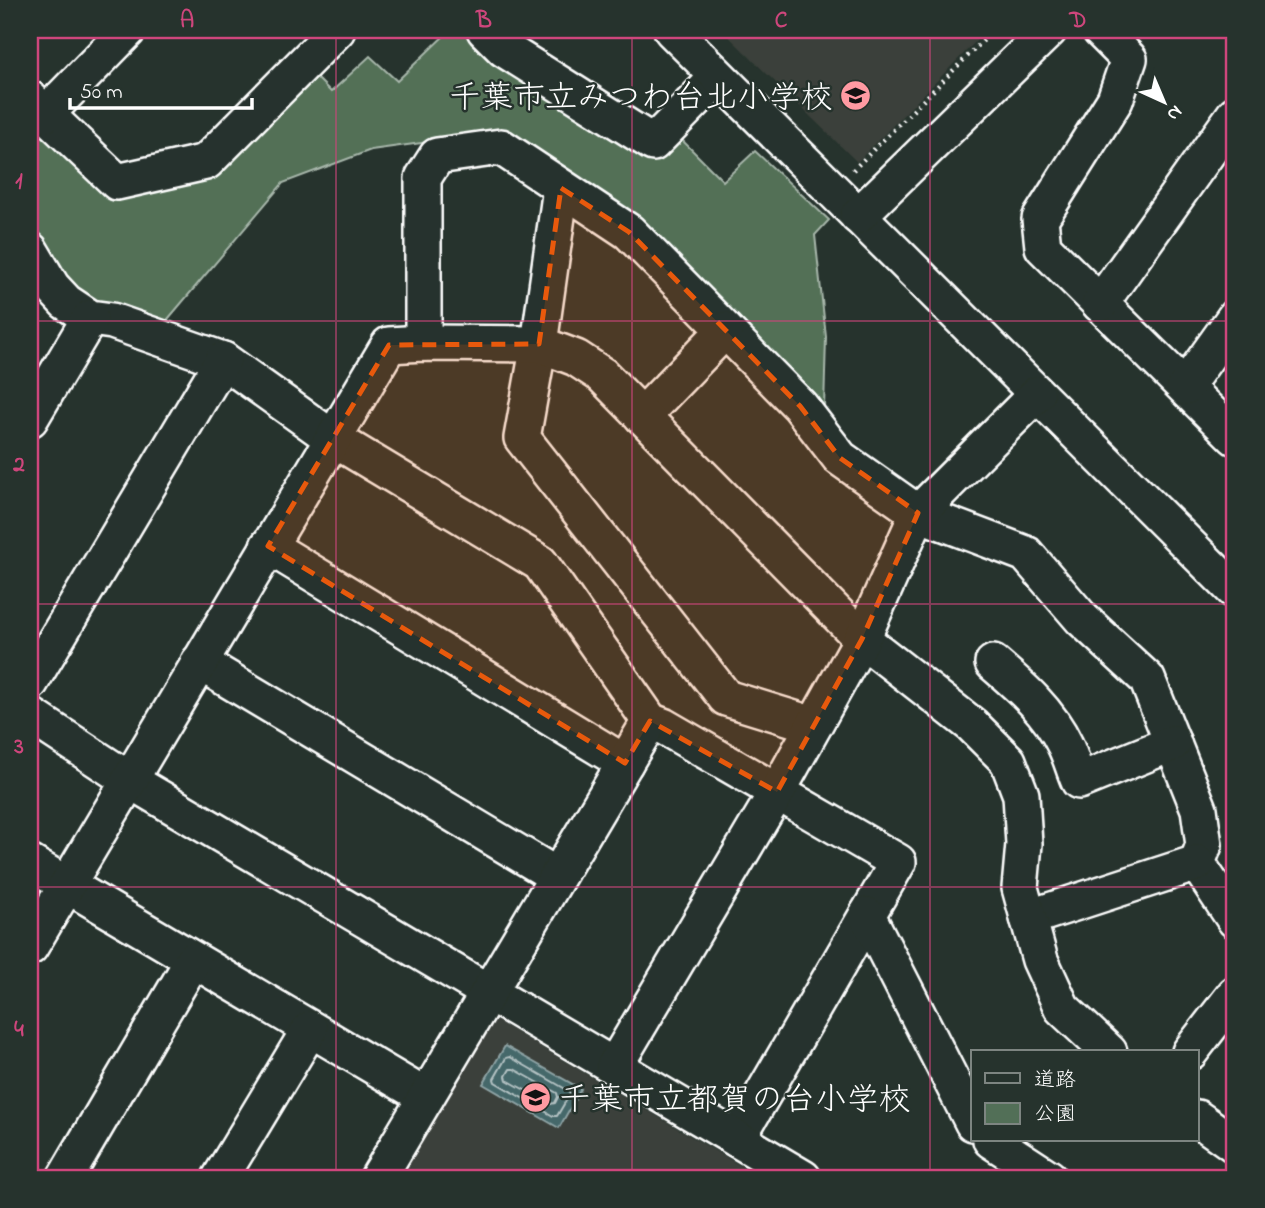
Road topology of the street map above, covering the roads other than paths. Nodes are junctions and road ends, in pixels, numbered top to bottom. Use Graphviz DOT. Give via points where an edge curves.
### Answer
graph roads {
  1 [pos="128,30"];
  2 [pos="337,30"];
  3 [pos="485,30"];
  4 [pos="672,30"];
  5 [pos="1049,30"];
  6 [pos="1100,30"];
  7 [pos="718,76"];
  8 [pos="38,106"];
  9 [pos="1235,114"];
  10 [pos="561,188"];
  11 [pos="858,216"];
  12 [pos="30,250"];
  13 [pos="1100,303"];
  14 [pos="1235,317"];
  15 [pos="90,318"];
  16 [pos="725,330"];
  17 [pos="423,343"];
  18 [pos="539,344"];
  19 [pos="223,360"];
  20 [pos="1185,387"];
  21 [pos="1037,394"];
  22 [pos="642,416"];
  23 [pos="30,419"];
  24 [pos="1235,437"];
  25 [pos="332,438"];
  26 [pos="918,513"];
  27 [pos="268,546"];
  28 [pos="1235,591"];
  29 [pos="862,639"];
  30 [pos="199,662"];
  31 [pos="993,663"];
  32 [pos="30,683"];
  33 [pos="30,715"];
  34 [pos="650,721"];
  35 [pos="814,725"];
  36 [pos="1173,743"];
  37 [pos="625,763"];
  38 [pos="129,780"];
  39 [pos="776,792"];
  40 [pos="30,863"];
  41 [pos="1197,863"];
  42 [pos="557,876"];
  43 [pos="66,885"];
  44 [pos="867,915"];
  45 [pos="1028,918"];
  46 [pos="1235,920"];
  47 [pos="30,947"];
  48 [pos="193,960"];
  49 [pos="488,992"];
  50 [pos="1235,994"];
  51 [pos="310,1029"];
  52 [pos="1107,1050"];
  53 [pos="1192,1050"];
  54 [pos="614,1067"];
  55 [pos="426,1097"];
  56 [pos="1198,1119"];
  57 [pos="971,1120"];
  58 [pos="737,1139"];
  59 [pos="994,1142"];
  60 [pos="1235,1145"];
  61 [pos="65,1178"];
  62 [pos="220,1178"];
  63 [pos="378,1178"];
  64 [pos="803,1178"];
  65 [pos="1049,1178"];
  1 -- 8 [label="street"];
  2 -- 8 [label="street" via="206,162 117,182"];
  3 -- 7 [label="street" via="504,49 653,142"];
  4 -- 7 [label="street"];
  5 -- 11 [label="street"];
  6 -- 13 [label="street" via="1129,59 1115,100 1040,219 1043,247"];
  7 -- 11 [label="street"];
  9 -- 13 [label="street"];
  10 -- 16 [label="street" via="629,232"];
  10 -- 17 [label="street" via="501,147 437,156 423,178"];
  10 -- 18 [label="street"];
  11 -- 21 [label="street"];
  12 -- 15 [label="street" via="65,303"];
  13 -- 20 [label="street"];
  14 -- 20 [label="street"];
  15 -- 19 [label="street" via="112,321"];
  15 -- 23 [label="street"];
  16 -- 22 [label="street"];
  16 -- 26 [label="street" via="800,406 840,457"];
  17 -- 18 [label="street"];
  17 -- 25 [label="street" via="389,345"];
  18 -- 22 [label="street" via="576,358 602,375"];
  18 -- 35 [label="street" via="522,438 726,698"];
  19 -- 25 [label="street"];
  19 -- 32 [label="street"];
  20 -- 24 [label="street"];
  21 -- 26 [label="street"];
  21 -- 28 [label="street"];
  22 -- 29 [label="street"];
  25 -- 27 [label="street"];
  25 -- 34 [label="street" via="540,564"];
  26 -- 29 [label="street"];
  26 -- 36 [label="street" via="1026,554 1082,619 1147,680"];
  27 -- 30 [label="street"];
  27 -- 37 [label="street"];
  29 -- 35 [label="street"];
  29 -- 45 [label="street" via="972,725 1008,761 1021,795 1024,844 1020,888"];
  30 -- 38 [label="street"];
  30 -- 42 [label="street"];
  31 -- 36 [label="street" via="1047,716 1079,781"];
  33 -- 38 [label="street"];
  34 -- 37 [label="street"];
  34 -- 39 [label="street"];
  35 -- 39 [label="street"];
  36 -- 41 [label="street" via="1199,809 1204,845"];
  37 -- 42 [label="street"];
  38 -- 43 [label="street"];
  38 -- 49 [label="street"];
  39 -- 44 [label="street" via="898,862"];
  39 -- 54 [label="street"];
  40 -- 43 [label="street"];
  41 -- 45 [label="street"];
  41 -- 46 [label="street"];
  42 -- 49 [label="street"];
  43 -- 47 [label="street"];
  43 -- 48 [label="street"];
  44 -- 57 [label="street"];
  44 -- 58 [label="street"];
  45 -- 52 [label="street" via="1040,960 1062,1008"];
  48 -- 51 [label="street"];
  48 -- 61 [label="street"];
  49 -- 54 [label="street"];
  49 -- 55 [label="street"];
  50 -- 53 [label="street"];
  51 -- 55 [label="street"];
  51 -- 62 [label="street"];
  54 -- 58 [label="street"];
  55 -- 63 [label="street"];
  56 -- 60 [label="street"];
  58 -- 64 [label="street"];
  59 -- 65 [label="street"];
}
